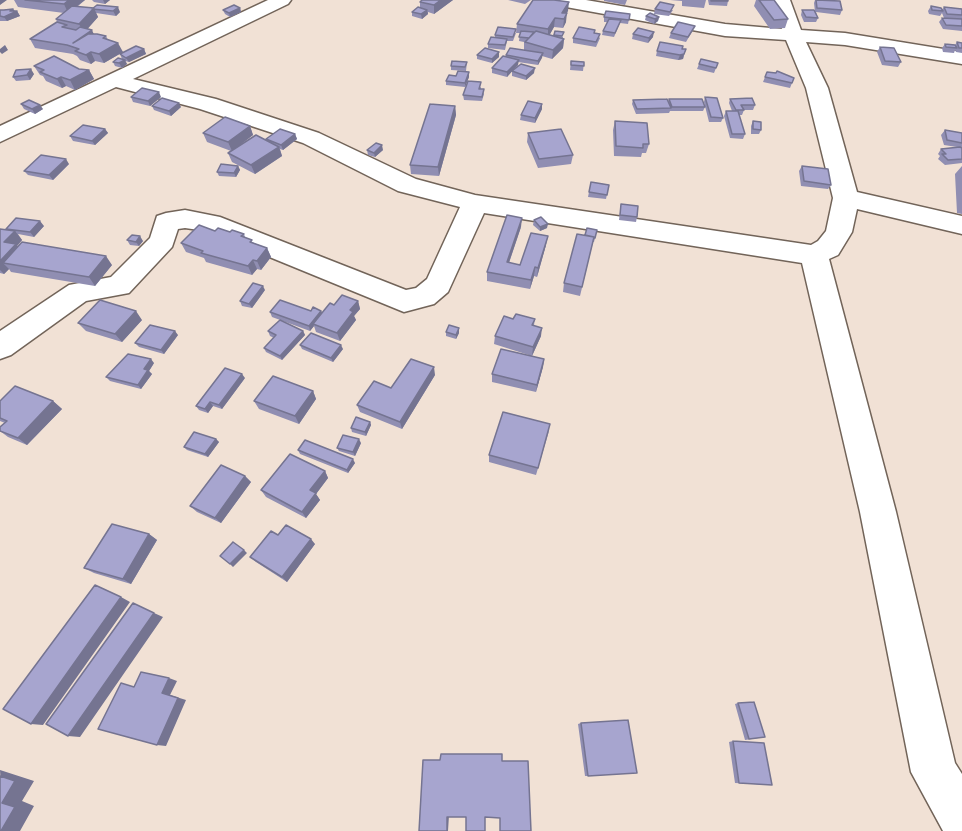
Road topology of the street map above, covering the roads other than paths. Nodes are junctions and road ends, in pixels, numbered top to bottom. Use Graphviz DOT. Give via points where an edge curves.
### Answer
graph roads {
  1 [pos="282,0"];
  2 [pos="555,0"];
  3 [pos="781,0"];
  4 [pos="793,35"];
  5 [pos="962,58"];
  6 [pos="111,80"];
  7 [pos="0,135"];
  8 [pos="846,198"];
  9 [pos="475,203"];
  10 [pos="962,225"];
  11 [pos="814,255"];
  12 [pos="0,347"];
  13 [pos="962,817"];
  1 -- 6 [label="street"];
  2 -- 4 [label="street" via="725,30"];
  3 -- 4 [label="street"];
  4 -- 5 [label="street" via="845,39"];
  4 -- 8 [label="street" via="817,88"];
  6 -- 7 [label="street"];
  6 -- 9 [label="street" via="208,105 310,138 407,185"];
  8 -- 10 [label="street"];
  8 -- 11 [label="street" via="839,232 828,248"];
  9 -- 11 [label="street"];
  9 -- 12 [label="street" via="438,285 424,297 404,301 211,223 186,219 166,222 163,241 119,286 79,292"];
  11 -- 13 [label="street" via="878,512 934,772"];
}
